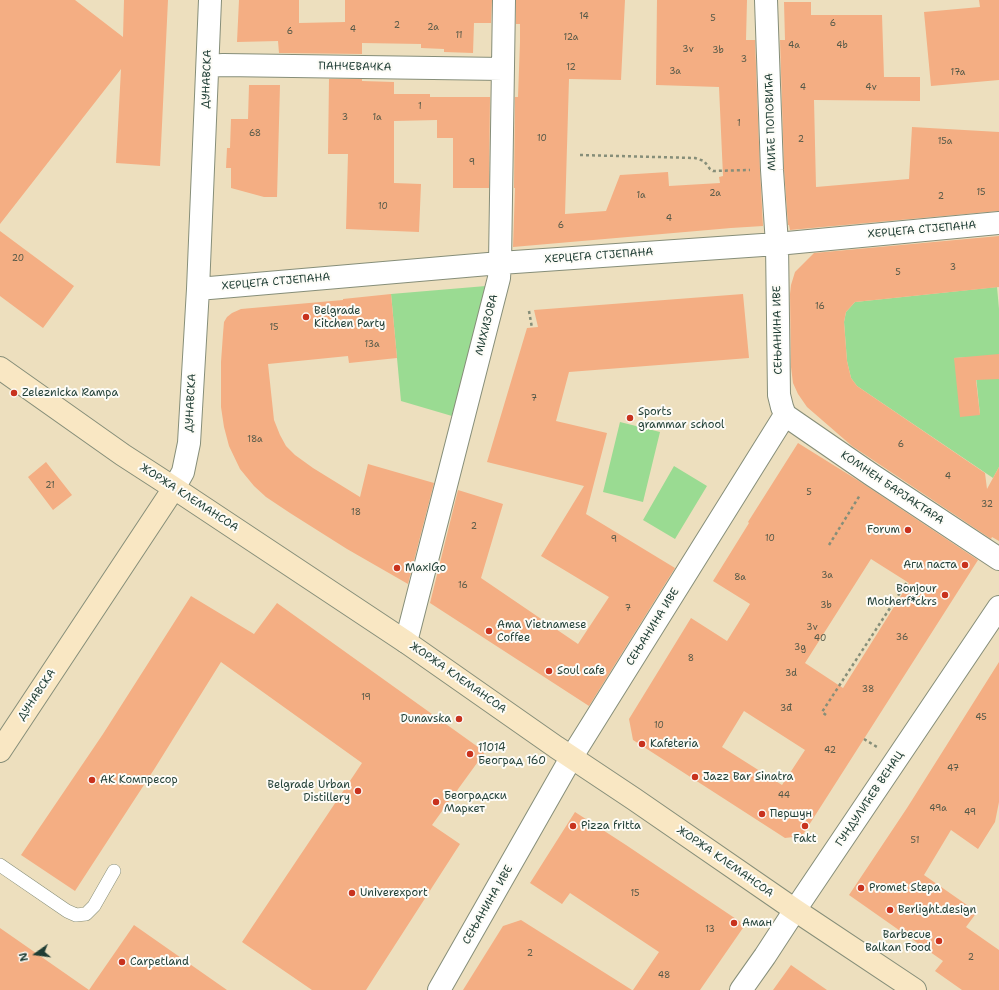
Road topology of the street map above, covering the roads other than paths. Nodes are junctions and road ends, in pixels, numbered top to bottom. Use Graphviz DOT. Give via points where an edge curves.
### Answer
graph roads {
  1 [pos="210,0"];
  2 [pos="504,0"];
  3 [pos="766,0"];
  4 [pos="208,66"];
  5 [pos="503,69"];
  6 [pos="999,223"];
  7 [pos="776,244"];
  8 [pos="500,263"];
  9 [pos="198,289"];
  10 [pos="0,368"];
  11 [pos="785,415"];
  12 [pos="174,488"];
  13 [pos="999,559"];
  14 [pos="999,607"];
  15 [pos="406,642"];
  16 [pos="0,750"];
  17 [pos="571,758"];
  18 [pos="0,865"];
  19 [pos="114,871"];
  20 [pos="794,910"];
  21 [pos="439,990"];
  22 [pos="741,990"];
  23 [pos="914,990"];
  1 -- 4 [label="street, ДУНАВСКА"];
  2 -- 5 [label="street, МИХИЗОВА"];
  3 -- 7 [label="street, МИЋЕ ПОПОВИЋА"];
  4 -- 5 [label="street, ПАНЧЕВАЧКА"];
  4 -- 9 [label="street, ДУНАВСКА"];
  5 -- 8 [label="street, МИХИЗОВА"];
  6 -- 7 [label="street, ХЕРЦЕГА СТЈЕПАНА"];
  7 -- 8 [label="street, ХЕРЦЕГА СТЈЕПАНА"];
  7 -- 11 [label="street, СЕЊАНИНА ИВЕ" via="779,395"];
  8 -- 9 [label="street, ХЕРЦЕГА СТЈЕПАНА"];
  8 -- 15 [label="street, МИХИЗОВА" via="499,278"];
  9 -- 12 [label="street, ДУНАВСКА" via="189,444 183,472"];
  10 -- 12 [label="main road, ЖОРЖА КЛЕМАНСОА"];
  11 -- 13 [label="street, КОМНЕН БАРЈАКТАРА"];
  11 -- 17 [label="street, СЕЊАНИНА ИВЕ"];
  12 -- 15 [label="main road, ЖОРЖА КЛЕМАНСОА"];
  12 -- 16 [label="main road, ДУНАВСКА"];
  14 -- 20 [label="street, ГУНДУЛИЋЕВ ВЕНАЦ"];
  15 -- 17 [label="main road, ЖОРЖА КЛЕМАНСОА"];
  17 -- 20 [label="main road, ЖОРЖА КЛЕМАНСОА"];
  17 -- 21 [label="street, СЕЊАНИНА ИВЕ"];
  18 -- 19 [label="lane" via="76,915 86,914 94,906"];
  20 -- 22 [label="street, ГУНДУЛИЋЕВ ВЕНАЦ"];
  20 -- 23 [label="main road, ЖОРЖА КЛЕМАНСОА"];
}
